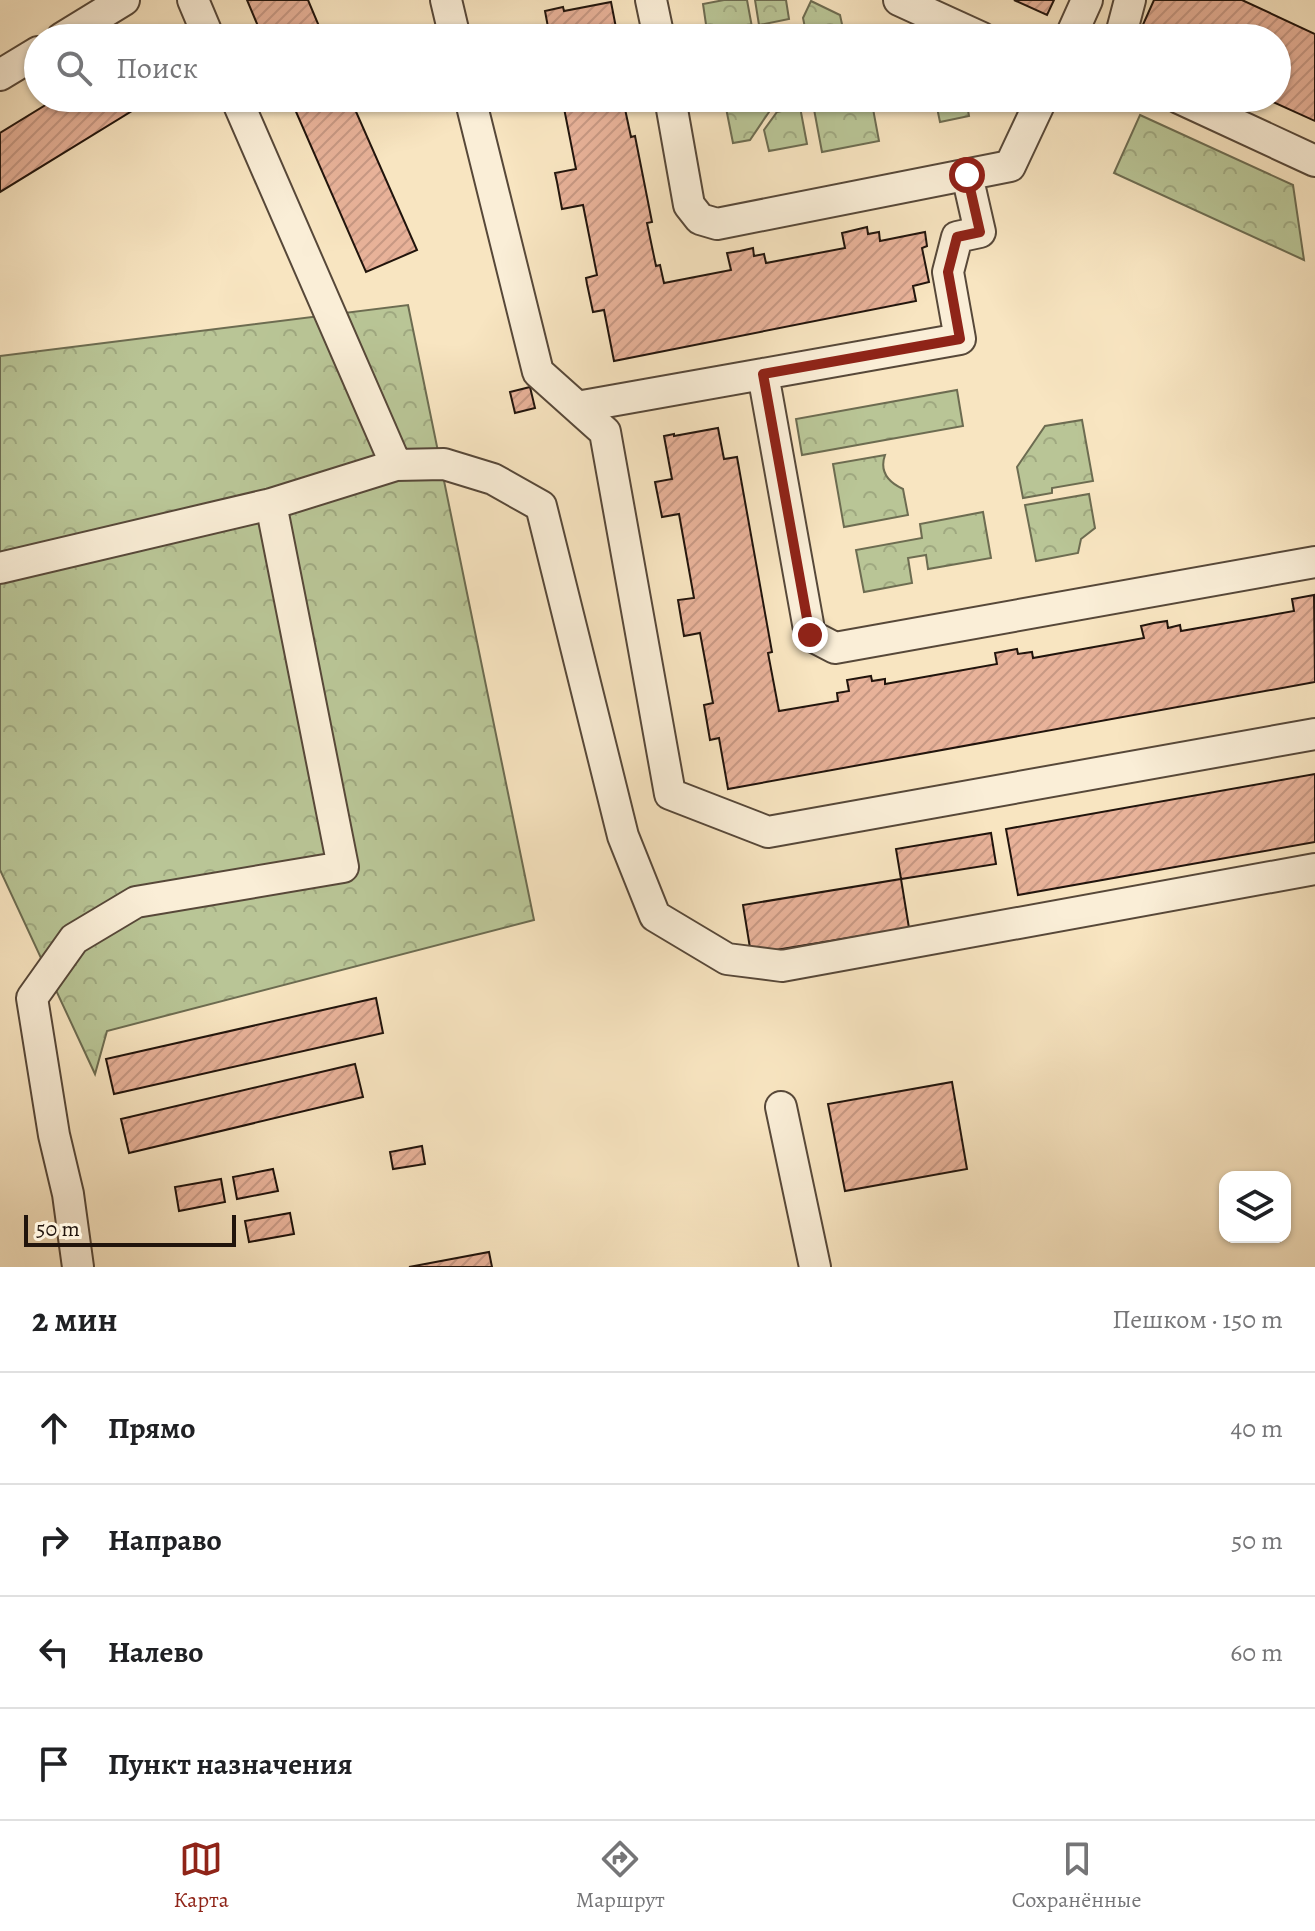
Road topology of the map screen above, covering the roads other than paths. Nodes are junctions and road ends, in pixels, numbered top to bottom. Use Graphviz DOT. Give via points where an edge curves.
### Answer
graph roads {
  1 [pos="124,0"];
  2 [pos="193,0"];
  3 [pos="446,0"];
  4 [pos="651,0"];
  5 [pos="899,0"];
  6 [pos="1087,0"];
  7 [pos="1130,0"];
  8 [pos="85,24"];
  9 [pos="203,24"];
  10 [pos="452,24"];
  11 [pos="656,24"];
  12 [pos="951,24"];
  13 [pos="1076,24"];
  14 [pos="1124,24"];
  15 [pos="24,60"];
  16 [pos="0,75"];
  17 [pos="242,112"];
  18 [pos="473,112"];
  19 [pos="672,112"];
  20 [pos="1035,112"];
  21 [pos="1209,112"];
  22 [pos="1315,161"];
  23 [pos="967,175"];
  24 [pos="763,374"];
  25 [pos="577,407"];
  26 [pos="396,465"];
  27 [pos="271,504"];
  28 [pos="1315,562"];
  29 [pos="0,568"];
  30 [pos="1315,734"];
  31 [pos="1315,869"];
  32 [pos="781,1107"];
  33 [pos="78,1267"];
  34 [pos="815,1267"];
  1 -- 8 [label="street"];
  2 -- 9 [label="street"];
  3 -- 10 [label="street"];
  4 -- 11 [label="street"];
  5 -- 12 [label="street"];
  6 -- 13 [label="street"];
  7 -- 14 [label="street"];
  15 -- 16 [label="street"];
  17 -- 26 [label="street"];
  18 -- 25 [label="street" via="538,372"];
  19 -- 23 [label="street" via="689,205 700,219 717,224"];
  20 -- 23 [label="street" via="1010,166"];
  21 -- 22 [label="street"];
  23 -- 24 [label="street" via="980,232 957,237 948,272 960,339"];
  24 -- 25 [label="street"];
  24 -- 28 [label="street" via="810,635 835,648"];
  25 -- 30 [label="street" via="605,432 670,794 768,832"];
  26 -- 27 [label="street"];
  26 -- 31 [label="street" via="444,464 493,479 541,506 623,836 655,916 727,959 782,966"];
  27 -- 29 [label="street"];
  27 -- 33 [label="street" via="343,867 136,902 74,939 32,998"];
  32 -- 34 [label="street"];
}
